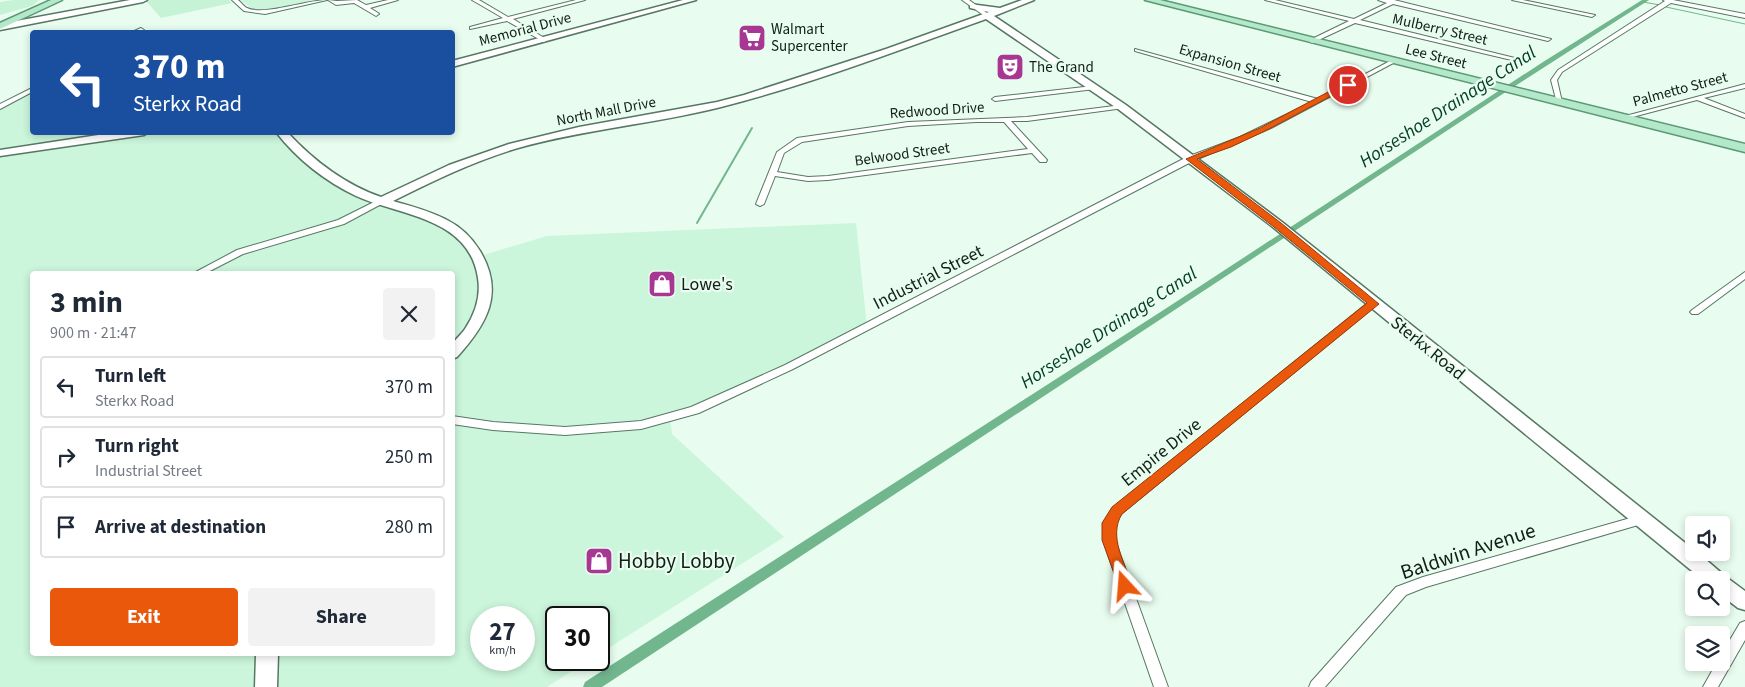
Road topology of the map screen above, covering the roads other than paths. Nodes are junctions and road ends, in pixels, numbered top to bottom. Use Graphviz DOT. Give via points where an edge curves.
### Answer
graph roads {
  1 [pos="58,0"];
  2 [pos="143,0"];
  3 [pos="235,0"];
  4 [pos="324,0"];
  5 [pos="331,0"];
  6 [pos="395,0"];
  7 [pos="475,0"];
  8 [pos="579,0"];
  9 [pos="692,0"];
  10 [pos="965,0"];
  11 [pos="1030,0"];
  12 [pos="1149,0"];
  13 [pos="1268,0"];
  14 [pos="1381,0"];
  15 [pos="1400,0"];
  16 [pos="1515,0"];
  17 [pos="1668,0"];
  18 [pos="1394,3"];
  19 [pos="973,6"];
  20 [pos="366,7"];
  21 [pos="1010,8"];
  22 [pos="32,12"];
  23 [pos="376,14"];
  24 [pos="1592,15"];
  25 [pos="988,16"];
  26 [pos="1745,16"];
  27 [pos="46,19"];
  28 [pos="507,19"];
  29 [pos="1353,21"];
  30 [pos="962,25"];
  31 [pos="0,26"];
  32 [pos="472,28"];
  33 [pos="1006,29"];
  34 [pos="1548,39"];
  35 [pos="544,40"];
  36 [pos="1312,41"];
  37 [pos="1137,50"];
  38 [pos="1520,60"];
  39 [pos="1394,61"];
  40 [pos="455,63"];
  41 [pos="1745,86"];
  42 [pos="1093,88"];
  43 [pos="30,91"];
  44 [pos="1696,97"];
  45 [pos="995,99"];
  46 [pos="1318,101"];
  47 [pos="1559,102"];
  48 [pos="0,107"];
  49 [pos="1122,107"];
  50 [pos="1745,116"];
  51 [pos="1622,118"];
  52 [pos="1006,120"];
  53 [pos="123,135"];
  54 [pos="284,135"];
  55 [pos="1743,146"];
  56 [pos="1035,150"];
  57 [pos="0,153"];
  58 [pos="1190,159"];
  59 [pos="1044,160"];
  60 [pos="772,173"];
  61 [pos="382,201"];
  62 [pos="760,204"];
  63 [pos="202,271"];
  64 [pos="1744,276"];
  65 [pos="1373,304"];
  66 [pos="1695,312"];
  67 [pos="455,351"];
  68 [pos="455,420"];
  69 [pos="1641,520"];
  70 [pos="1706,571"];
  71 [pos="1730,591"];
  72 [pos="1745,602"];
  73 [pos="1745,627"];
  74 [pos="267,656"];
  75 [pos="266,687"];
  76 [pos="1161,687"];
  77 [pos="1316,687"];
  78 [pos="1710,687"];
  1 -- 22 [label="main road"];
  2 -- 27 [label="street"];
  3 -- 4 [label="street" via="246,10 266,12"];
  5 -- 20 [label="street" via="355,1"];
  6 -- 20 [label="street"];
  7 -- 28 [label="street"];
  8 -- 28 [label="street"];
  9 -- 35 [label="street, Memorial Drive"];
  10 -- 19 [label="street, Sterkx Road"];
  11 -- 21 [label="street, North Mall Drive"];
  12 -- 36 [label="main road, Lee Street"];
  13 -- 29 [label="street, Mulberry Street"];
  14 -- 18 [label="street"];
  15 -- 18 [label="street"];
  16 -- 24 [label="street"];
  17 -- 26 [label="street"];
  17 -- 47 [label="street" via="1560,71 1554,80"];
  18 -- 29 [label="street"];
  18 -- 34 [label="street"];
  19 -- 21 [label="street" via="990,10"];
  19 -- 25 [label="street, Sterkx Road"];
  20 -- 23 [label="street"];
  21 -- 25 [label="street, North Mall Drive"];
  22 -- 27 [label="main road" via="31,17"];
  22 -- 31 [label="main road"];
  25 -- 30 [label="street, North Mall Drive"];
  25 -- 33 [label="street, Sterkx Road"];
  27 -- 31 [label="street"];
  28 -- 32 [label="street"];
  28 -- 35 [label="street"];
  29 -- 36 [label="street"];
  29 -- 38 [label="street, Mulberry Street"];
  30 -- 33 [label="street" via="986,24"];
  30 -- 61 [label="street, North Mall Drive" via="748,97 513,146 453,167"];
  33 -- 42 [label="street, Sterkx Road"];
  35 -- 40 [label="street, Memorial Drive"];
  36 -- 39 [label="main road, Lee Street"];
  37 -- 46 [label="street, Expansion Street"];
  39 -- 46 [label="street, Industrial Street"];
  39 -- 47 [label="main road, Lee Street"];
  41 -- 44 [label="street, Palmetto Street"];
  42 -- 45 [label="street"];
  42 -- 49 [label="street, Sterkx Road"];
  43 -- 48 [label="street"];
  44 -- 50 [label="street"];
  44 -- 51 [label="street, Palmetto Street"];
  46 -- 58 [label="street, Industrial Street" via="1246,137"];
  47 -- 51 [label="main road, Lee Street"];
  49 -- 52 [label="street, Redwood Drive"];
  49 -- 58 [label="street, Sterkx Road"];
  51 -- 55 [label="main road, Lee Street"];
  52 -- 56 [label="street"];
  52 -- 60 [label="street, Redwood Drive" via="926,122 808,138 781,152"];
  53 -- 57 [label="street"];
  54 -- 61 [label="street" via="325,175"];
  56 -- 59 [label="street"];
  56 -- 60 [label="street, Belwood Street" via="828,178"];
  58 -- 65 [label="street, Sterkx Road" via="1278,225"];
  58 -- 68 [label="street, Industrial Street" via="790,367 695,410 641,425 565,431"];
  60 -- 62 [label="street, Redwood Drive"];
  61 -- 63 [label="street, North Mall Drive" via="342,222 240,252"];
  61 -- 67 [label="street" via="455,229 483,270 485,290 478,319 470,335"];
  64 -- 66 [label="street"];
  65 -- 69 [label="street, Sterkx Road"];
  65 -- 76 [label="street, Empire Drive" via="1117,511 1109,523 1110,540"];
  69 -- 70 [label="street, Sterkx Road"];
  69 -- 77 [label="street, Baldwin Avenue" via="1422,582 1401,591"];
  71 -- 72 [label="street"];
  73 -- 78 [label="street"];
  74 -- 75 [label="street"];
}
